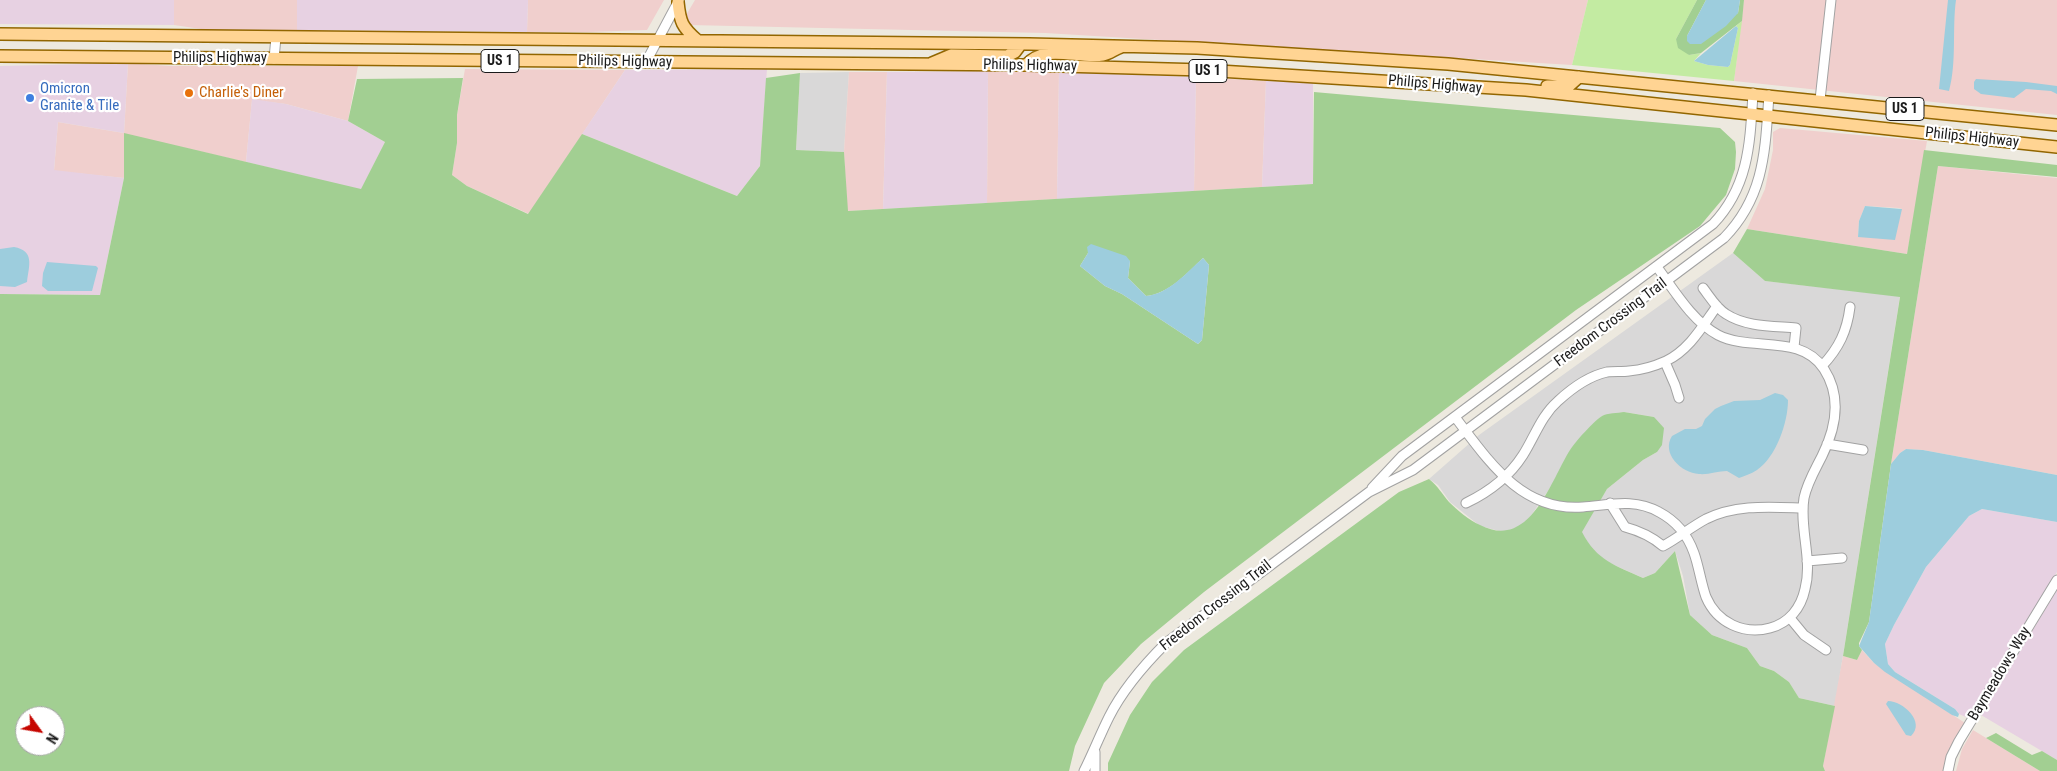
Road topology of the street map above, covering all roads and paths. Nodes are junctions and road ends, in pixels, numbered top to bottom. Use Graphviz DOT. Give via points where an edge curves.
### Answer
graph roads {
  1 [pos="1831,0"];
  2 [pos="678,1"];
  3 [pos="0,34"];
  4 [pos="62,35"];
  5 [pos="276,37"];
  6 [pos="657,40"];
  7 [pos="697,40"];
  8 [pos="1021,44"];
  9 [pos="1125,45"];
  10 [pos="1283,52"];
  11 [pos="0,56"];
  12 [pos="62,57"];
  13 [pos="274,59"];
  14 [pos="646,62"];
  15 [pos="928,64"];
  16 [pos="1026,65"];
  17 [pos="1282,74"];
  18 [pos="1579,77"];
  19 [pos="1526,90"];
  20 [pos="1753,94"];
  21 [pos="1769,95"];
  22 [pos="1820,100"];
  23 [pos="1751,116"];
  24 [pos="1768,117"];
  25 [pos="2057,125"];
  26 [pos="2057,147"];
  27 [pos="1736,195"];
  28 [pos="1751,203"];
  29 [pos="1657,267"];
  30 [pos="1668,281"];
  31 [pos="1703,288"];
  32 [pos="1716,306"];
  33 [pos="1850,306"];
  34 [pos="1704,324"];
  35 [pos="1794,347"];
  36 [pos="1665,362"];
  37 [pos="1822,366"];
  38 [pos="1678,398"];
  39 [pos="1455,416"];
  40 [pos="1466,431"];
  41 [pos="1828,444"];
  42 [pos="1863,450"];
  43 [pos="1504,478"];
  44 [pos="1369,492"];
  45 [pos="1466,503"];
  46 [pos="1610,504"];
  47 [pos="1803,508"];
  48 [pos="1684,533"];
  49 [pos="1842,558"];
  50 [pos="1807,561"];
  51 [pos="2057,580"];
  52 [pos="1790,618"];
  53 [pos="1826,650"];
  54 [pos="1095,749"];
  55 [pos="1084,771"];
  56 [pos="1094,771"];
  57 [pos="1948,771"];
  1 -- 22 [label="street"];
  2 -- 6 [label="street"];
  2 -- 7 [label="main road" via="682,26"];
  3 -- 4 [label="main road, Philips Highway / US 1"];
  4 -- 5 [label="main road, Philips Highway / US 1"];
  4 -- 12 [label="main road"];
  5 -- 6 [label="main road, Philips Highway / US 1"];
  5 -- 13 [label="street"];
  6 -- 7 [label="main road, Philips Highway / US 1"];
  6 -- 14 [label="street"];
  7 -- 8 [label="main road, Philips Highway / US 1"];
  8 -- 9 [label="main road, Philips Highway / US 1"];
  8 -- 15 [label="main road" via="1006,56 951,55"];
  9 -- 10 [label="main road, Philips Highway / US 1"];
  9 -- 16 [label="main road" via="1103,55 1047,53"];
  10 -- 17 [label="main road"];
  10 -- 18 [label="main road, Philips Highway / US 1"];
  11 -- 12 [label="main road, Philips Highway / US 1"];
  12 -- 13 [label="main road, Philips Highway / US 1"];
  13 -- 14 [label="main road, Philips Highway / US 1"];
  14 -- 15 [label="main road, Philips Highway / US 1"];
  15 -- 16 [label="main road, Philips Highway / US 1"];
  16 -- 17 [label="main road, Philips Highway / US 1"];
  17 -- 19 [label="main road, Philips Highway / US 1"];
  18 -- 19 [label="main road" via="1569,86 1542,86"];
  18 -- 20 [label="main road, Philips Highway / US 1"];
  19 -- 23 [label="main road, Philips Highway / US 1"];
  20 -- 21 [label="main road, Philips Highway / US 1"];
  20 -- 23 [label="street, Freedom Crossing Trail"];
  21 -- 22 [label="main road, Philips Highway / US 1"];
  21 -- 24 [label="street, Freedom Crossing Trail"];
  22 -- 25 [label="main road, Philips Highway / US 1"];
  23 -- 24 [label="main road, Philips Highway / US 1"];
  23 -- 27 [label="street, Freedom Crossing Trail" via="1744,174"];
  24 -- 26 [label="main road, Philips Highway / US 1"];
  24 -- 28 [label="street, Freedom Crossing Trail" via="1762,168"];
  27 -- 28 [label="street"];
  27 -- 29 [label="street, Freedom Crossing Trail" via="1713,224"];
  28 -- 30 [label="street, Freedom Crossing Trail" via="1724,238"];
  29 -- 30 [label="street"];
  29 -- 39 [label="street, Freedom Crossing Trail"];
  30 -- 34 [label="street"];
  30 -- 40 [label="street, Freedom Crossing Trail"];
  31 -- 32 [label="street"];
  32 -- 34 [label="street"];
  32 -- 35 [label="street" via="1738,320 1796,328"];
  33 -- 37 [label="street" via="1843,338"];
  34 -- 35 [label="street" via="1715,333 1736,341"];
  34 -- 36 [label="street" via="1686,347"];
  35 -- 37 [label="street"];
  36 -- 38 [label="street"];
  36 -- 43 [label="street" via="1597,375 1558,400 1539,424 1523,456"];
  37 -- 41 [label="street" via="1831,383 1836,409"];
  39 -- 40 [label="street"];
  39 -- 44 [label="street, Freedom Crossing Trail" via="1402,456"];
  40 -- 43 [label="street"];
  40 -- 44 [label="street, Freedom Crossing Trail" via="1413,470"];
  41 -- 42 [label="street"];
  41 -- 47 [label="street" via="1810,478"];
  43 -- 45 [label="street"];
  43 -- 46 [label="street" via="1542,502 1582,507"];
  44 -- 54 [label="street, Freedom Crossing Trail" via="1185,627 1151,658 1109,717"];
  46 -- 48 [label="street" via="1633,503 1649,507 1671,520"];
  46 -- 48 [label="street" via="1625,527 1640,531 1663,546"];
  47 -- 48 [label="street" via="1741,508 1707,519"];
  47 -- 50 [label="street"];
  48 -- 52 [label="street" via="1694,552 1706,597 1724,620 1743,629 1762,630"];
  49 -- 50 [label="street"];
  50 -- 52 [label="street" via="1804,593"];
  51 -- 57 [label="street, Baymeadows Way" via="1959,741"];
  52 -- 53 [label="street" via="1804,635"];
  54 -- 55 [label="street, Freedom Crossing Trail"];
  54 -- 56 [label="street, Freedom Crossing Trail"];
}
